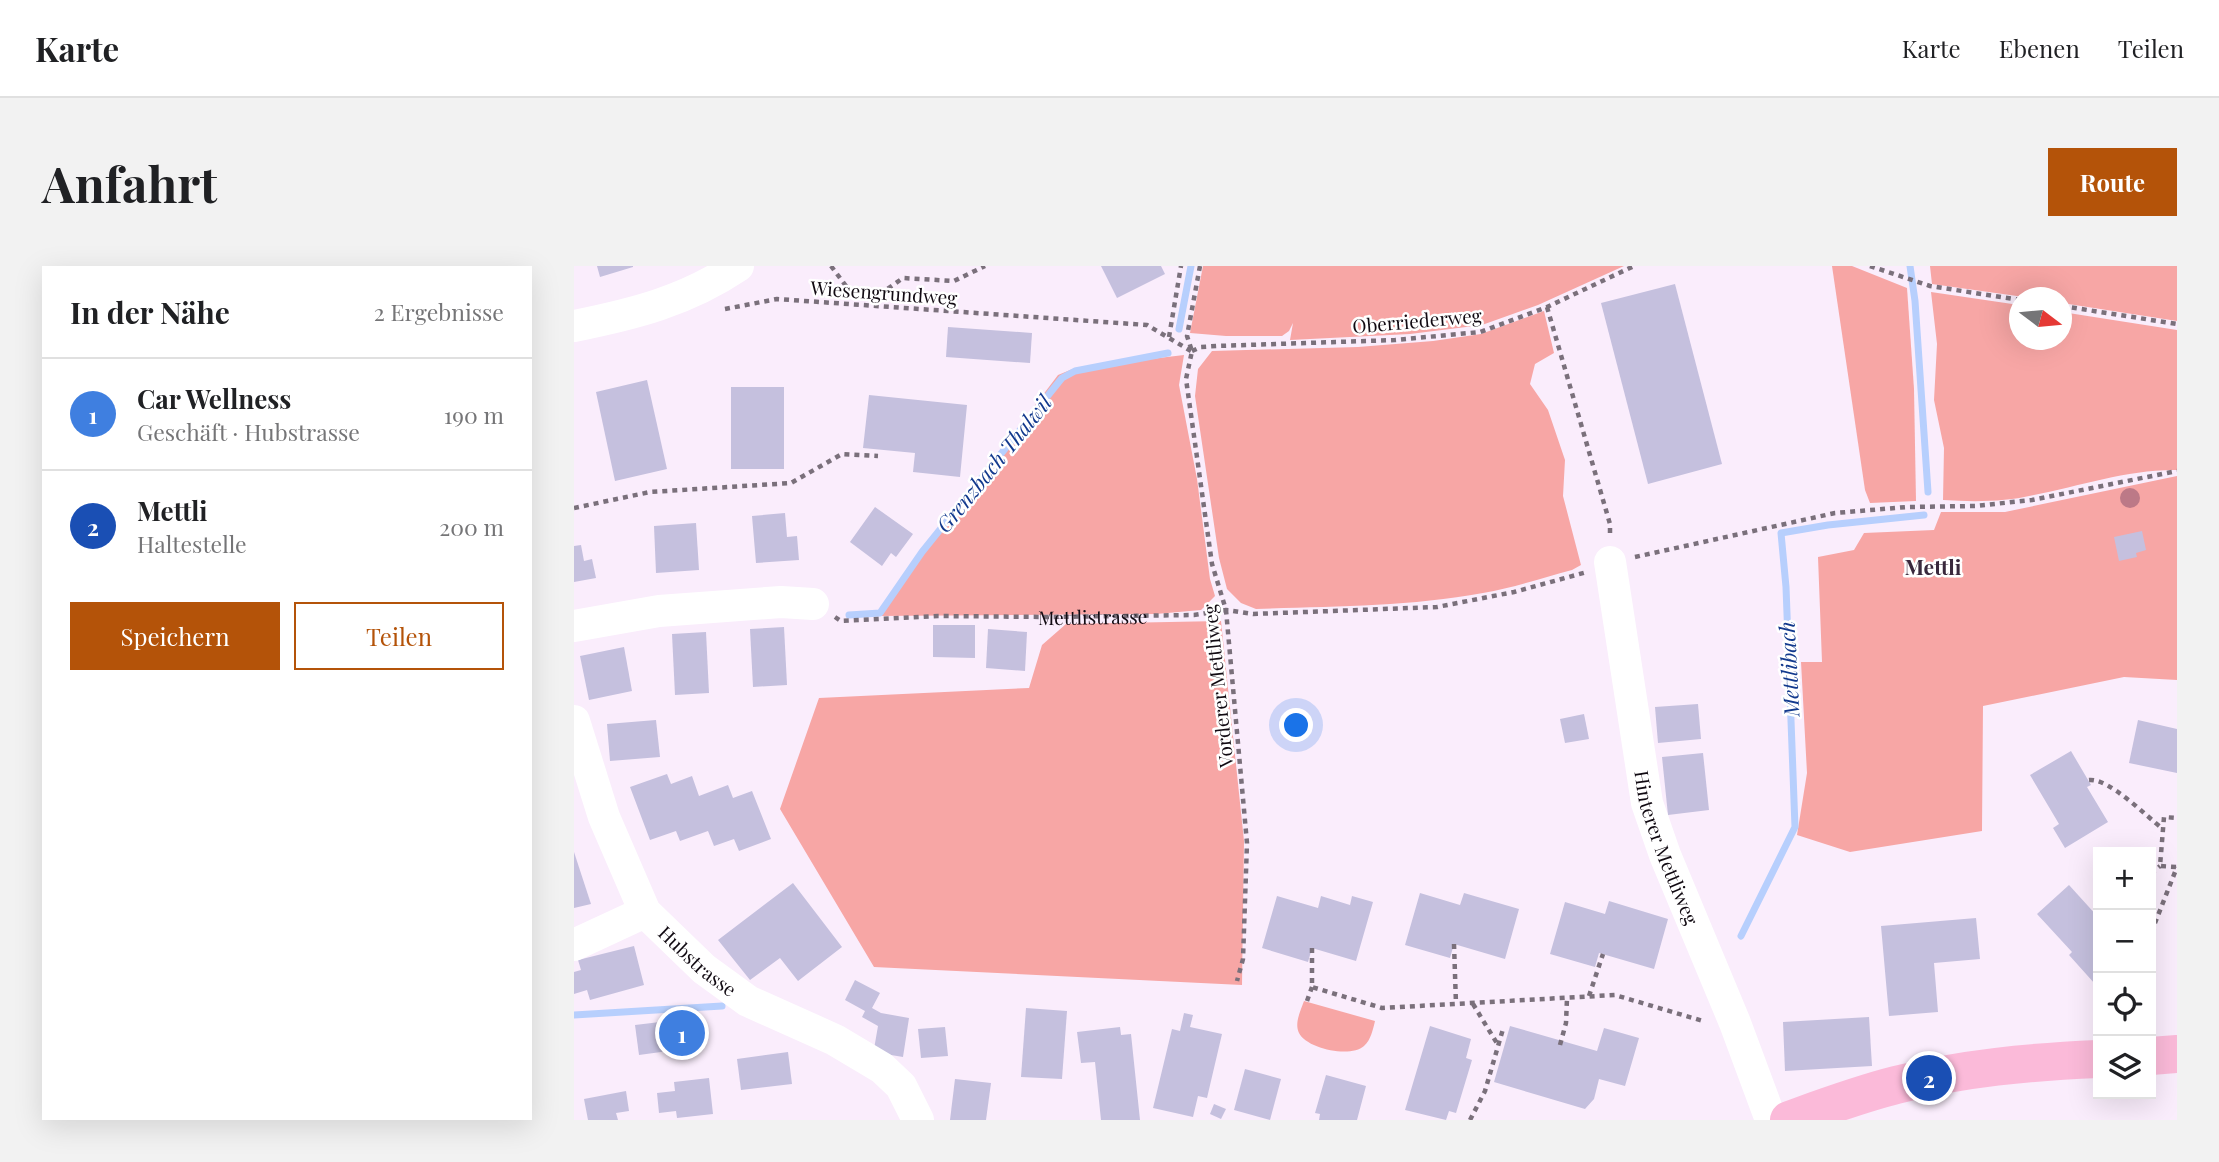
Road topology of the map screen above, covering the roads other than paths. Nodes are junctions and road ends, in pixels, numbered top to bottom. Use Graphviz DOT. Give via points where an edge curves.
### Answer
graph roads {
  1 [pos="737,266"];
  2 [pos="574,326"];
  3 [pos="1610,562"];
  4 [pos="813,604"];
  5 [pos="574,626"];
  6 [pos="574,721"];
  7 [pos="645,912"];
  8 [pos="574,945"];
  9 [pos="2177,1054"];
  10 [pos="2156,1056"];
  11 [pos="2093,1059"];
  12 [pos="918,1120"];
  13 [pos="1771,1120"];
  14 [pos="1789,1120"];
  1 -- 2 [label="street" via="673,302"];
  3 -- 13 [label="street, Hinterer Mettliweg" via="1647,803"];
  4 -- 5 [label="street" via="659,611"];
  6 -- 7 [label="street, Hubstrasse" via="604,817"];
  7 -- 8 [label="street"];
  7 -- 12 [label="street, Hubstrasse" via="704,969 748,1000 882,1068 901,1086"];
  9 -- 10 [label="main road"];
  11 -- 14 [label="main road" via="2022,1063 1929,1078"];
}
